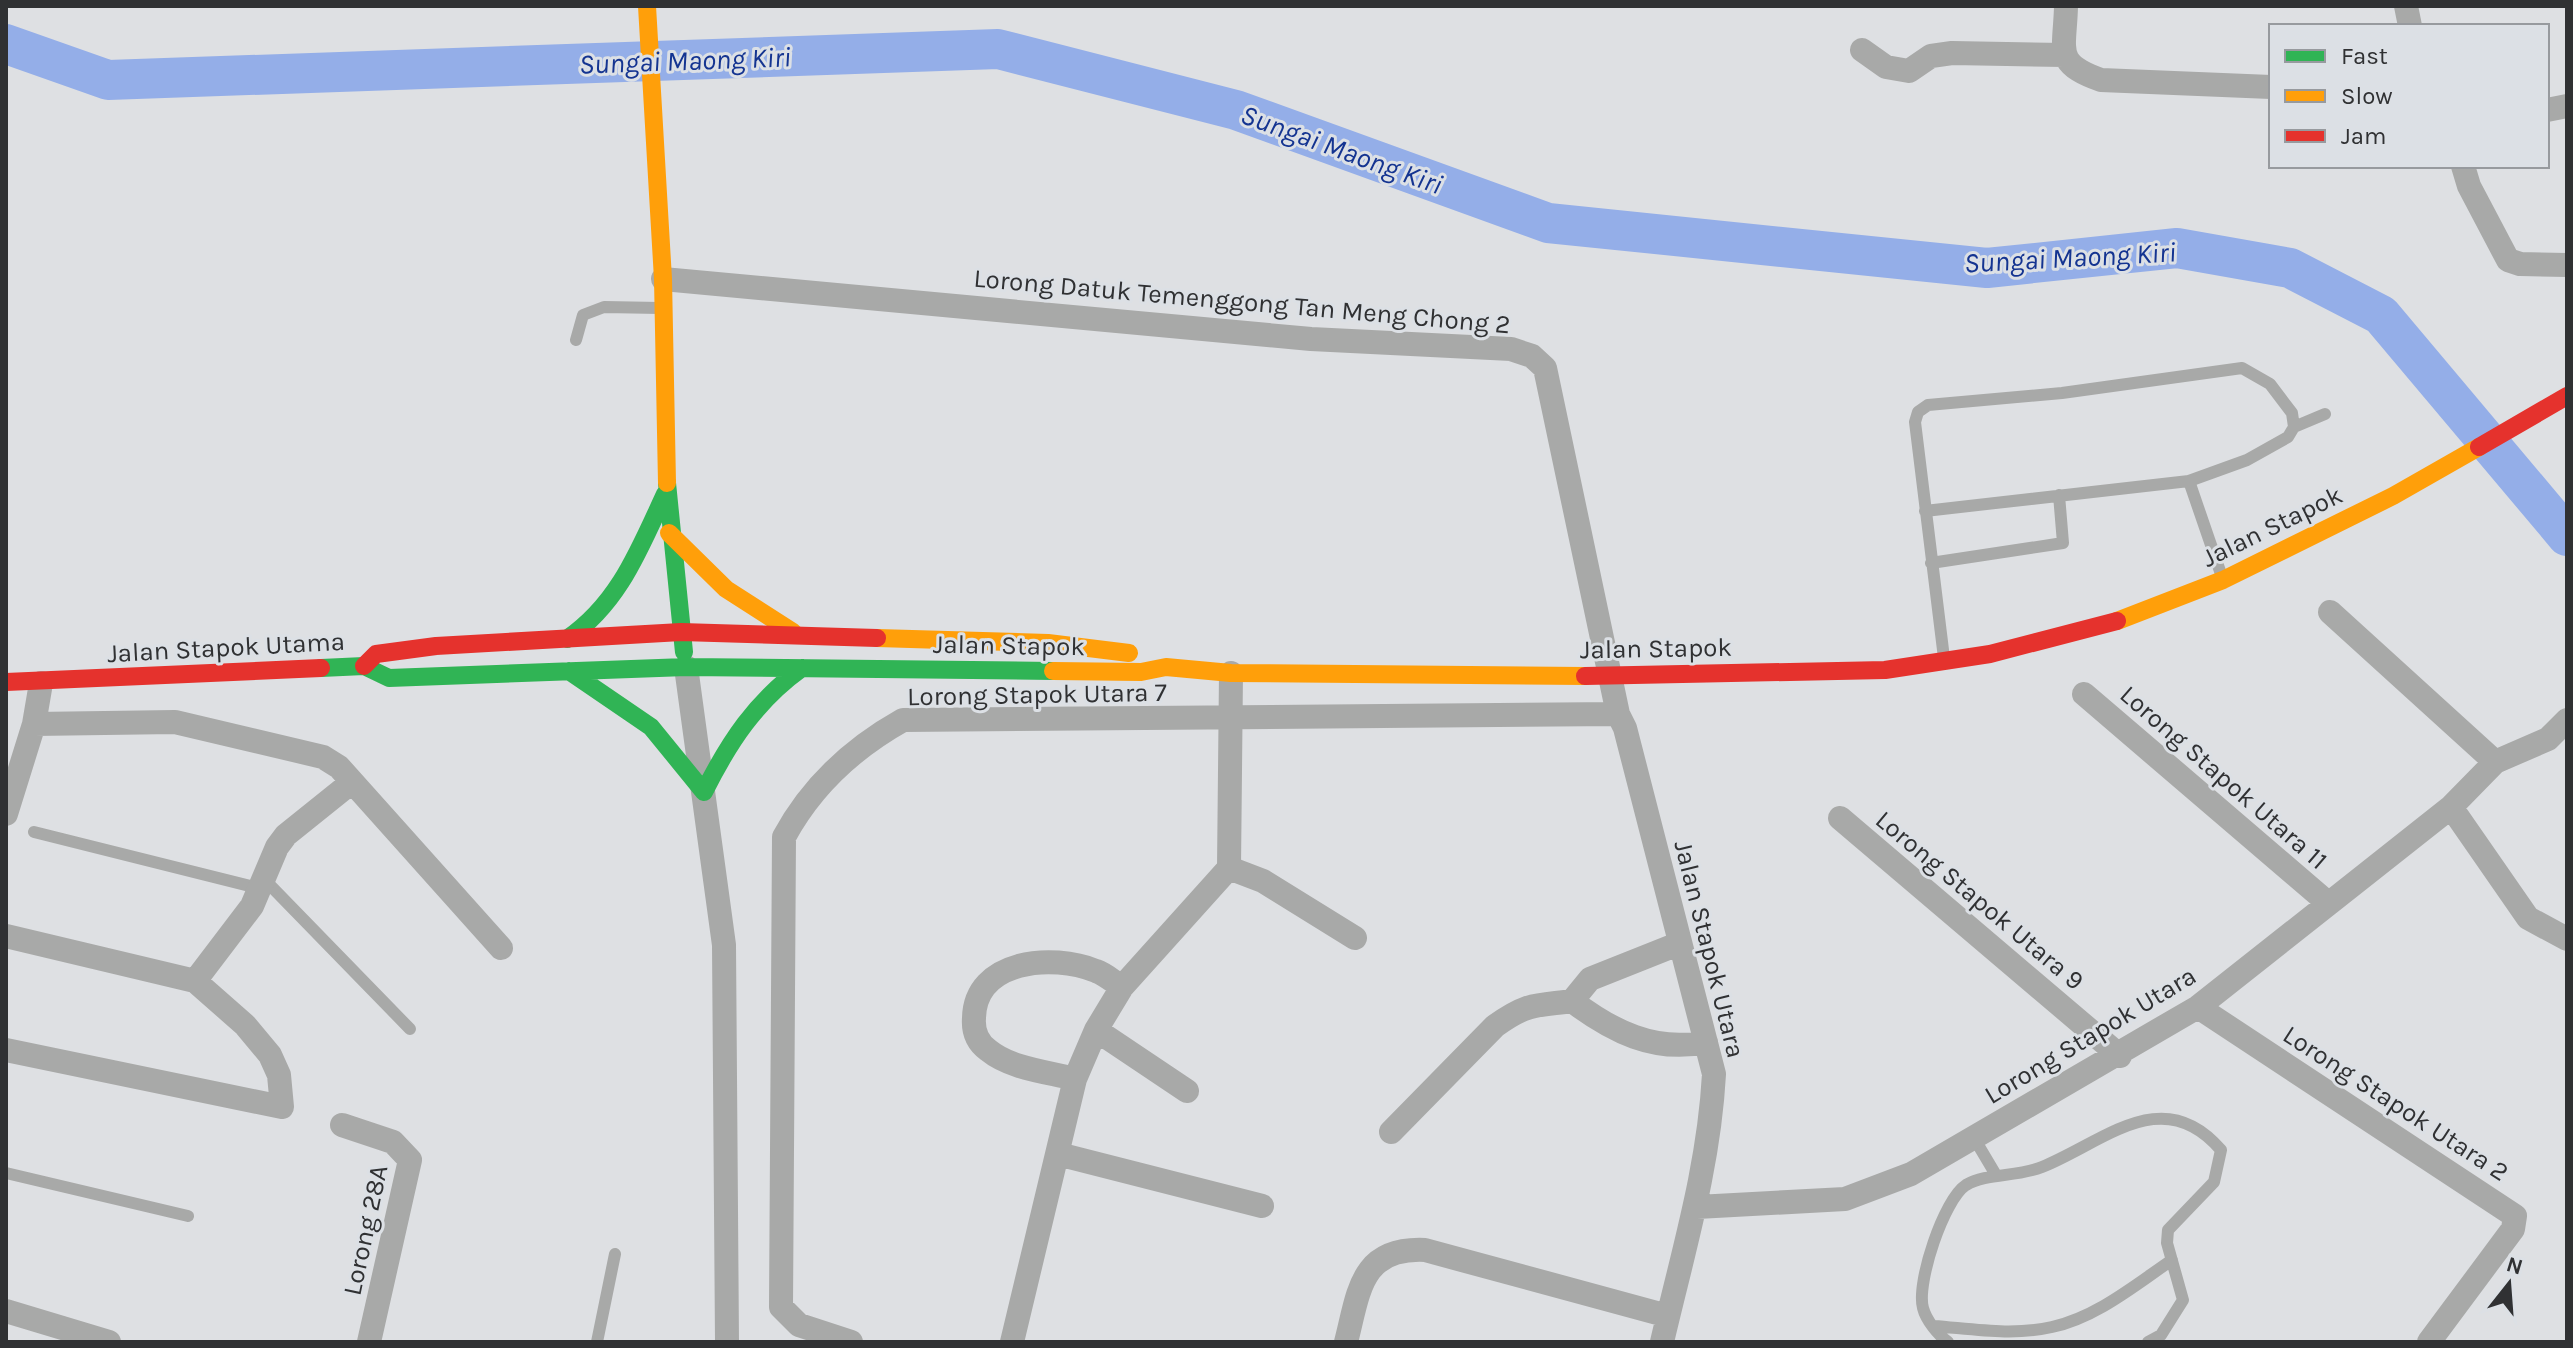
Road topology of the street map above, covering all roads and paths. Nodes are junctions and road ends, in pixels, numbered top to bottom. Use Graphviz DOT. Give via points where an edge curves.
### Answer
graph roads {
  1 [pos="647,6"];
  2 [pos="2066,6"];
  3 [pos="1862,50"];
  4 [pos="2064,55"];
  5 [pos="2269,87"];
  6 [pos="2464,168"];
  7 [pos="2567,265"];
  8 [pos="663,279"];
  9 [pos="664,309"];
  10 [pos="576,340"];
  11 [pos="2567,396"];
  12 [pos="2325,414"];
  13 [pos="2294,427"];
  14 [pos="2189,481"];
  15 [pos="667,490"];
  16 [pos="2059,495"];
  17 [pos="1925,511"];
  18 [pos="669,533"];
  19 [pos="1931,563"];
  20 [pos="2223,580"];
  21 [pos="2330,612"];
  22 [pos="681,632"];
  23 [pos="831,638"];
  24 [pos="566,640"];
  25 [pos="1944,662"];
  26 [pos="364,666"];
  27 [pos="686,667"];
  28 [pos="1166,667"];
  29 [pos="802,668"];
  30 [pos="569,671"];
  31 [pos="1231,673"];
  32 [pos="1609,676"];
  33 [pos="6,682"];
  34 [pos="41,683"];
  35 [pos="2084,694"];
  36 [pos="1618,714"];
  37 [pos="1232,719"];
  38 [pos="2567,720"];
  39 [pos="34,724"];
  40 [pos="2495,762"];
  41 [pos="352,782"];
  42 [pos="704,792"];
  43 [pos="2451,807"];
  44 [pos="6,814"];
  45 [pos="1840,818"];
  46 [pos="34,832"];
  47 [pos="1229,868"];
  48 [pos="260,883"];
  49 [pos="2328,903"];
  50 [pos="6,936"];
  51 [pos="1355,938"];
  52 [pos="2567,939"];
  53 [pos="1678,944"];
  54 [pos="501,948"];
  55 [pos="195,981"];
  56 [pos="1122,987"];
  57 [pos="1572,1001"];
  58 [pos="2198,1007"];
  59 [pos="410,1029"];
  60 [pos="1096,1030"];
  61 [pos="1706,1042"];
  62 [pos="6,1050"];
  63 [pos="2120,1056"];
  64 [pos="1075,1079"];
  65 [pos="1187,1091"];
  66 [pos="342,1125"];
  67 [pos="1391,1132"];
  68 [pos="1974,1138"];
  69 [pos="1058,1154"];
  70 [pos="6,1173"];
  71 [pos="1996,1175"];
  72 [pos="1262,1206"];
  73 [pos="1697,1207"];
  74 [pos="188,1216"];
  75 [pos="615,1254"];
  76 [pos="2172,1260"];
  77 [pos="6,1311"];
  78 [pos="1668,1316"];
  79 [pos="1934,1326"];
  80 [pos="109,1342"];
  81 [pos="369,1342"];
  82 [pos="597,1342"];
  83 [pos="727,1342"];
  84 [pos="851,1342"];
  85 [pos="1012,1342"];
  86 [pos="1346,1342"];
  87 [pos="1662,1342"];
  88 [pos="1948,1342"];
  89 [pos="2148,1342"];
  90 [pos="2429,1342"];
  1 -- 8 [label="main road"];
  2 -- 4 [label="street"];
  3 -- 4 [label="street" via="1886,67 1909,71 1931,56 1952,53"];
  4 -- 5 [label="street" via="2068,66 2101,80"];
  6 -- 7 [label="street" via="2508,260"];
  8 -- 9 [label="main road"];
  8 -- 32 [label="street, Lorong Datuk Temenggong Tan Meng Chong 2" via="1311,339 1511,349 1532,356 1545,368"];
  9 -- 10 [label="lane" via="604,307 583,315"];
  9 -- 15 [label="main road"];
  11 -- 20 [label="main road, Jalan Stapok" via="2393,496"];
  12 -- 13 [label="lane"];
  13 -- 14 [label="lane" via="2288,437 2247,460"];
  13 -- 17 [label="lane" via="2292,413 2270,384 2242,368 1928,405 1915,422"];
  14 -- 16 [label="lane"];
  14 -- 20 [label="lane"];
  15 -- 18 [label="main road"];
  15 -- 24 [label="main road" via="627,576 601,616"];
  16 -- 17 [label="lane"];
  16 -- 19 [label="lane" via="2063,543"];
  17 -- 19 [label="lane"];
  18 -- 22 [label="main road"];
  18 -- 23 [label="main road" via="704,572 753,612 801,636"];
  19 -- 25 [label="lane"];
  20 -- 25 [label="main road, Jalan Stapok" via="2127,618 2037,644"];
  21 -- 40 [label="street"];
  22 -- 23 [label="main road"];
  22 -- 24 [label="main road"];
  22 -- 27 [label="main road"];
  23 -- 28 [label="main road" via="1048,643 1141,655"];
  24 -- 26 [label="main road" via="409,649 376,654"];
  25 -- 32 [label="main road, Jalan Stapok" via="1885,670"];
  26 -- 30 [label="main road, Jalan Stapok Utama" via="389,678"];
  26 -- 34 [label="main road, Jalan Stapok Utama"];
  27 -- 29 [label="main road, Jalan Stapok"];
  27 -- 30 [label="main road, Jalan Stapok Utama"];
  27 -- 42 [label="street"];
  28 -- 29 [label="main road, Jalan Stapok" via="1141,672"];
  28 -- 31 [label="main road, Jalan Stapok"];
  29 -- 42 [label="main road" via="773,687 743,720"];
  30 -- 42 [label="main road" via="651,727"];
  31 -- 32 [label="main road, Jalan Stapok"];
  31 -- 37 [label="street"];
  32 -- 36 [label="street, Lorong Datuk Temenggong Tan Meng Chong 2"];
  33 -- 34 [label="main road, Jalan Stapok Utama"];
  34 -- 39 [label="street"];
  35 -- 49 [label="street, Lorong Stapok Utara 11"];
  36 -- 37 [label="street, Lorong Stapok Utara 7"];
  36 -- 53 [label="street, Jalan Stapok Utara"];
  37 -- 47 [label="street"];
  37 -- 84 [label="street, Lorong Stapok Utara 7" via="903,720 848,757 784,837 781,1307 799,1325"];
  38 -- 40 [label="street" via="2548,739"];
  39 -- 41 [label="street" via="195,724 323,757"];
  39 -- 44 [label="street"];
  40 -- 43 [label="street, Lorong Stapok Utara"];
  41 -- 48 [label="street" via="286,835"];
  41 -- 54 [label="street"];
  42 -- 83 [label="street" via="724,945"];
  43 -- 49 [label="street, Lorong Stapok Utara"];
  43 -- 52 [label="street" via="2528,918"];
  45 -- 63 [label="street, Lorong Stapok Utara 9"];
  46 -- 48 [label="lane"];
  47 -- 51 [label="street" via="1263,881"];
  47 -- 56 [label="street"];
  48 -- 55 [label="street" via="238,927"];
  48 -- 59 [label="lane"];
  49 -- 58 [label="street, Lorong Stapok Utara"];
  50 -- 55 [label="street"];
  53 -- 57 [label="street" via="1590,979"];
  53 -- 61 [label="street, Jalan Stapok Utara"];
  55 -- 62 [label="street" via="270,1055 279,1075 282,1107"];
  56 -- 60 [label="street"];
  56 -- 64 [label="street" via="1081,967 1019,964 987,980 974,1002 973,1031 986,1049 1007,1061"];
  57 -- 61 [label="street" via="1621,1032 1686,1046"];
  57 -- 67 [label="street" via="1528,1004 1495,1026"];
  58 -- 63 [label="street, Lorong Stapok Utara"];
  58 -- 90 [label="street, Lorong Stapok Utara 2" via="2515,1216 2513,1229"];
  60 -- 64 [label="street"];
  60 -- 65 [label="street"];
  61 -- 73 [label="street, Jalan Stapok Utara" via="1714,1074 1711,1134"];
  63 -- 68 [label="street, Lorong Stapok Utara"];
  64 -- 69 [label="street"];
  66 -- 81 [label="street, Lorong 28A" via="393,1142 410,1160"];
  68 -- 71 [label="lane"];
  68 -- 73 [label="street, Lorong Stapok Utara" via="1911,1174 1845,1199"];
  69 -- 72 [label="street"];
  69 -- 85 [label="street"];
  70 -- 74 [label="lane"];
  71 -- 76 [label="lane" via="2042,1167 2097,1138 2156,1116 2194,1126 2221,1150 2214,1182 2168,1230"];
  71 -- 79 [label="lane" via="1965,1186 1950,1205 1923,1281 1922,1308"];
  73 -- 78 [label="street, Jalan Stapok Utara"];
  75 -- 82 [label="lane"];
  76 -- 79 [label="lane" via="2109,1304 2054,1327 2005,1332"];
  76 -- 89 [label="lane" via="2183,1300 2161,1335"];
  77 -- 80 [label="street"];
  78 -- 86 [label="street" via="1410,1249 1381,1256 1363,1278"];
  78 -- 87 [label="street, Jalan Stapok Utara"];
  79 -- 88 [label="lane"];
}
